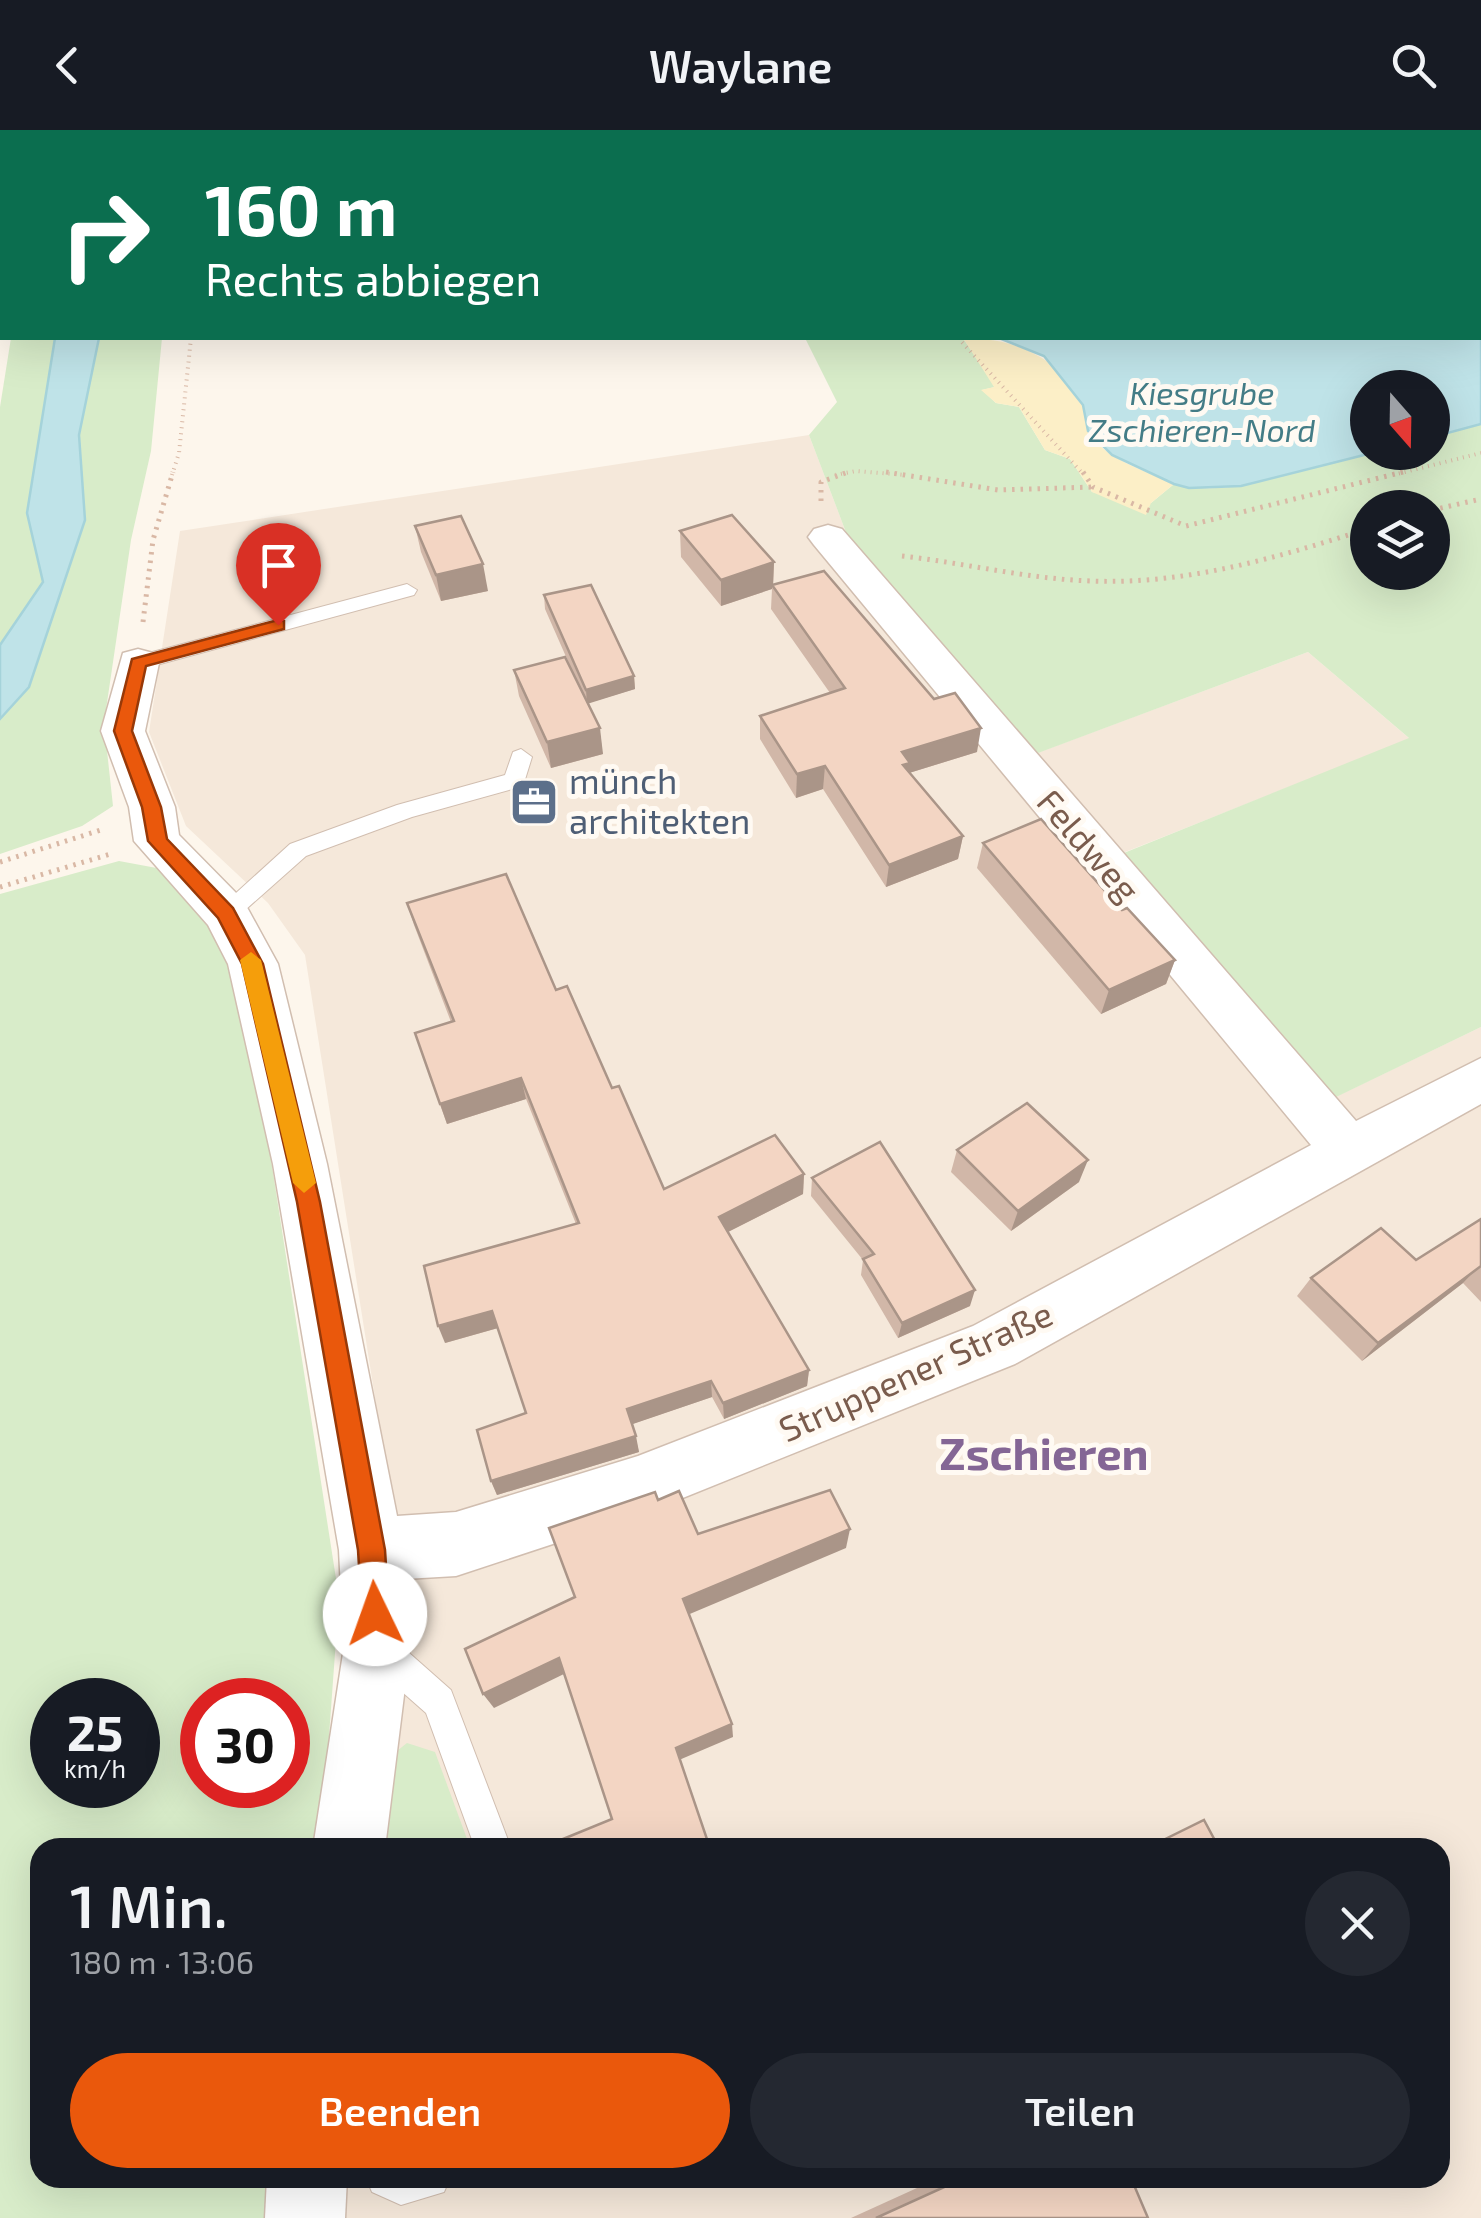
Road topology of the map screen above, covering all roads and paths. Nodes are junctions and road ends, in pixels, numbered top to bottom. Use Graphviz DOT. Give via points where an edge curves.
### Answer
graph roads {
  1 [pos="191,340"];
  2 [pos="960,340"];
  3 [pos="1481,453"];
  4 [pos="1473,456"];
  5 [pos="1481,462"];
  6 [pos="1093,487"];
  7 [pos="1481,498"];
  8 [pos="1450,506"];
  9 [pos="1350,534"];
  10 [pos="834,543"];
  11 [pos="408,590"];
  12 [pos="138,663"];
  13 [pos="521,757"];
  14 [pos="156,834"];
  15 [pos="0,862"];
  16 [pos="0,887"];
  17 [pos="226,913"];
  18 [pos="1481,1078"];
  19 [pos="1351,1152"];
  20 [pos="372,1550"];
  21 [pos="377,1646"];
  22 [pos="350,1838"];
  23 [pos="490,1838"];
  24 [pos="307,2188"];
  25 [pos="306,2218"];
  1 -- 12 [label="path" via="179,453 153,540"];
  2 -- 6 [label="path"];
  3 -- 4 [label="path"];
  4 -- 5 [label="path"];
  4 -- 6 [label="path" via="1186,526"];
  6 -- 10 [label="path" via="998,491 868,468 835,470 821,482 820,494"];
  7 -- 8 [label="path"];
  9 -- 10 [label="path" via="1234,566 1147,580 1089,581"];
  10 -- 19 [label="street, Feldweg"];
  11 -- 12 [label="lane"];
  12 -- 14 [label="street" via="123,731"];
  13 -- 17 [label="lane" via="516,780 405,810 298,850"];
  14 -- 15 [label="path" via="96,830"];
  14 -- 16 [label="path"];
  14 -- 17 [label="street"];
  17 -- 20 [label="street" via="252,964 278,1063"];
  18 -- 19 [label="street, Struppener Straße"];
  19 -- 20 [label="street, Struppener Straße" via="976,1353 638,1486 456,1544"];
  20 -- 21 [label="street"];
  21 -- 22 [label="street"];
  21 -- 23 [label="lane" via="439,1702"];
  24 -- 25 [label="street"];
}
